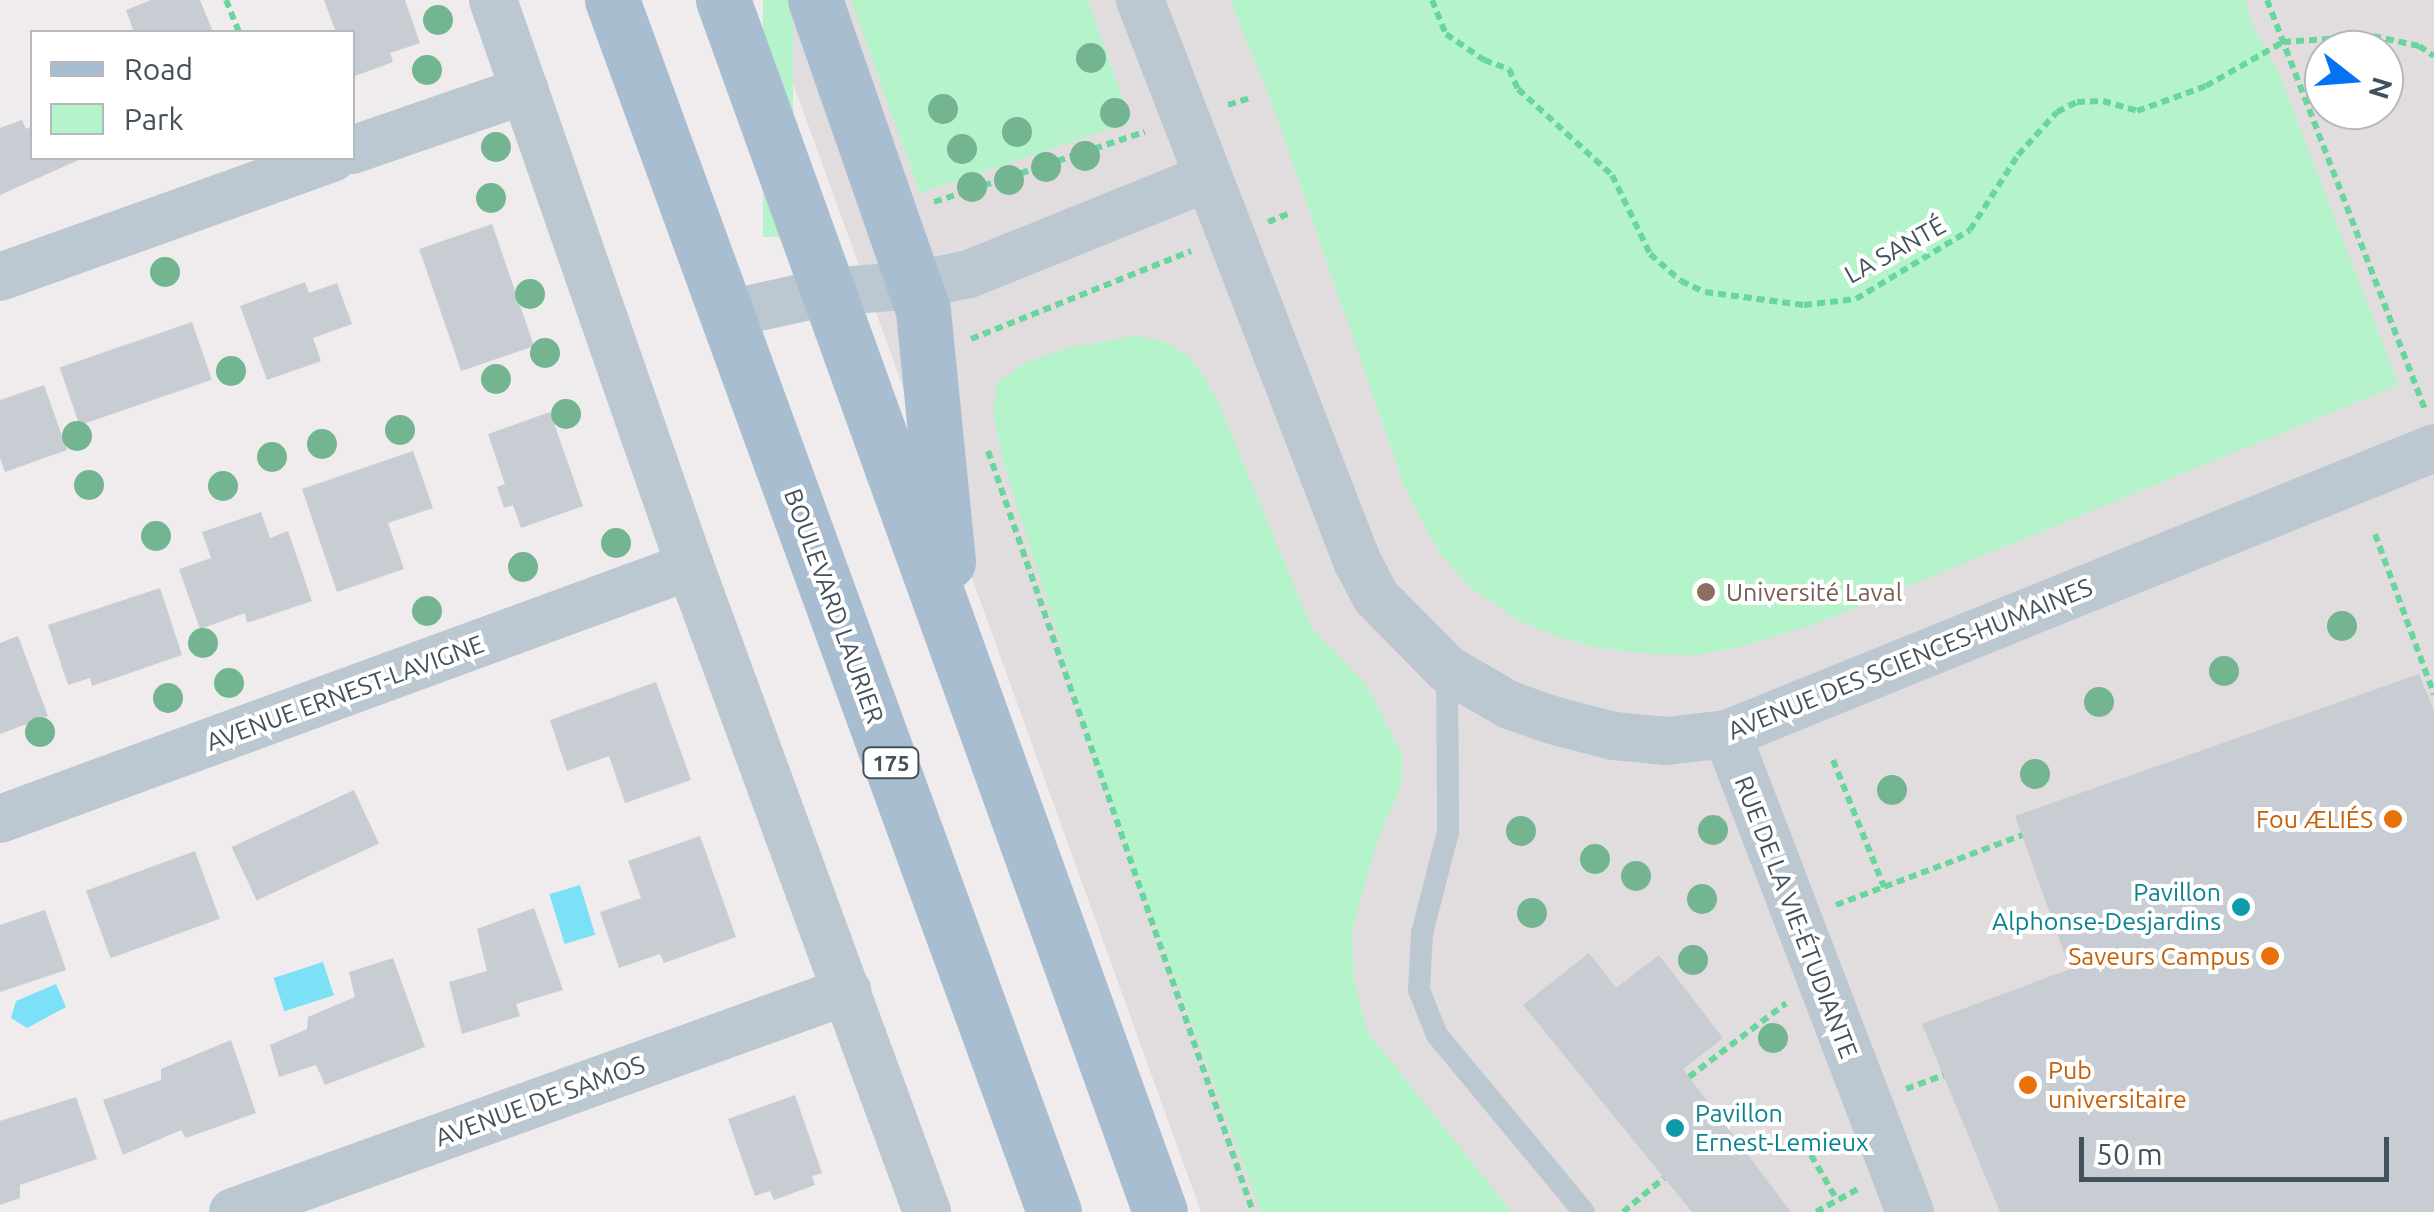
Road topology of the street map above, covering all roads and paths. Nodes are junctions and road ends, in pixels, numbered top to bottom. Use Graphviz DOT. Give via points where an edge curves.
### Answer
graph roads {
  1 [pos="226,0"];
  2 [pos="493,0"];
  3 [pos="612,0"];
  4 [pos="723,0"];
  5 [pos="815,0"];
  6 [pos="1140,0"];
  7 [pos="1432,0"];
  8 [pos="2266,0"];
  9 [pos="238,30"];
  10 [pos="2283,42"];
  11 [pos="2434,56"];
  12 [pos="525,90"];
  13 [pos="1250,98"];
  14 [pos="1184,120"];
  15 [pos="355,149"];
  16 [pos="326,160"];
  17 [pos="1208,178"];
  18 [pos="918,207"];
  19 [pos="1290,212"];
  20 [pos="1230,237"];
  21 [pos="0,278"];
  22 [pos="916,285"];
  23 [pos="827,292"];
  24 [pos="728,314"];
  25 [pos="962,343"];
  26 [pos="982,432"];
  27 [pos="2431,433"];
  28 [pos="2375,534"];
  29 [pos="690,566"];
  30 [pos="964,669"];
  31 [pos="1447,669"];
  32 [pos="2431,677"];
  33 [pos="2434,694"];
  34 [pos="1727,734"];
  35 [pos="1834,760"];
  36 [pos="0,818"];
  37 [pos="2022,835"];
  38 [pos="1884,887"];
  39 [pos="1872,892"];
  40 [pos="847,991"];
  41 [pos="1794,996"];
  42 [pos="1689,1077"];
  43 [pos="1812,1154"];
  44 [pos="1664,1178"];
  45 [pos="1868,1184"];
  46 [pos="1837,1200"];
  47 [pos="233,1212"];
  48 [pos="926,1212"];
  49 [pos="1054,1212"];
  50 [pos="1160,1212"];
  51 [pos="1253,1212"];
  52 [pos="1584,1212"];
  53 [pos="1622,1212"];
  54 [pos="1816,1212"];
  55 [pos="1910,1212"];
  1 -- 9 [label="path"];
  2 -- 12 [label="street"];
  3 -- 24 [label="main road, BOULEVARD LAURIER / 175"];
  4 -- 23 [label="main road"];
  5 -- 22 [label="main road"];
  6 -- 14 [label="street, AVENUE DES SCIENCES-HUMAINES"];
  7 -- 10 [label="path, LA SANTÉ" via="1446,34 1509,69 1518,90 1612,175 1650,254 1681,281 1706,292 1804,305 1856,299 1970,230 2018,155 2057,112 2077,102 2137,111 2206,86"];
  8 -- 10 [label="path"];
  10 -- 11 [label="path, LA SANTÉ" via="2373,36"];
  10 -- 27 [label="path"];
  12 -- 15 [label="street"];
  12 -- 29 [label="street"];
  13 -- 14 [label="path"];
  14 -- 17 [label="street, AVENUE DES SCIENCES-HUMAINES"];
  14 -- 18 [label="path"];
  16 -- 21 [label="street"];
  17 -- 20 [label="street, AVENUE DES SCIENCES-HUMAINES"];
  17 -- 22 [label="street" via="992,266"];
  19 -- 20 [label="path"];
  20 -- 25 [label="path"];
  20 -- 31 [label="street, AVENUE DES SCIENCES-HUMAINES" via="1357,561 1376,597"];
  22 -- 23 [label="street"];
  22 -- 30 [label="main road"];
  23 -- 24 [label="street"];
  23 -- 30 [label="main road"];
  24 -- 49 [label="main road, BOULEVARD LAURIER / 175"];
  26 -- 51 [label="path"];
  27 -- 34 [label="street, AVENUE DES SCIENCES-HUMAINES"];
  28 -- 32 [label="path"];
  29 -- 36 [label="street, AVENUE ERNEST-LAVIGNE"];
  29 -- 40 [label="street"];
  30 -- 50 [label="main road"];
  31 -- 34 [label="street, AVENUE DES SCIENCES-HUMAINES" via="1509,706 1613,736"];
  31 -- 52 [label="lane" via="1448,832 1422,933 1418,990 1437,1035"];
  32 -- 33 [label="path"];
  34 -- 55 [label="street, RUE DE LA VIE-ÉTUDIANTE"];
  35 -- 38 [label="path"];
  37 -- 38 [label="path"];
  38 -- 39 [label="path"];
  40 -- 47 [label="street, AVENUE DE SAMOS"];
  40 -- 48 [label="street"];
  41 -- 42 [label="path"];
  43 -- 46 [label="path"];
  44 -- 53 [label="path"];
  45 -- 46 [label="path"];
  46 -- 54 [label="path"];
}
